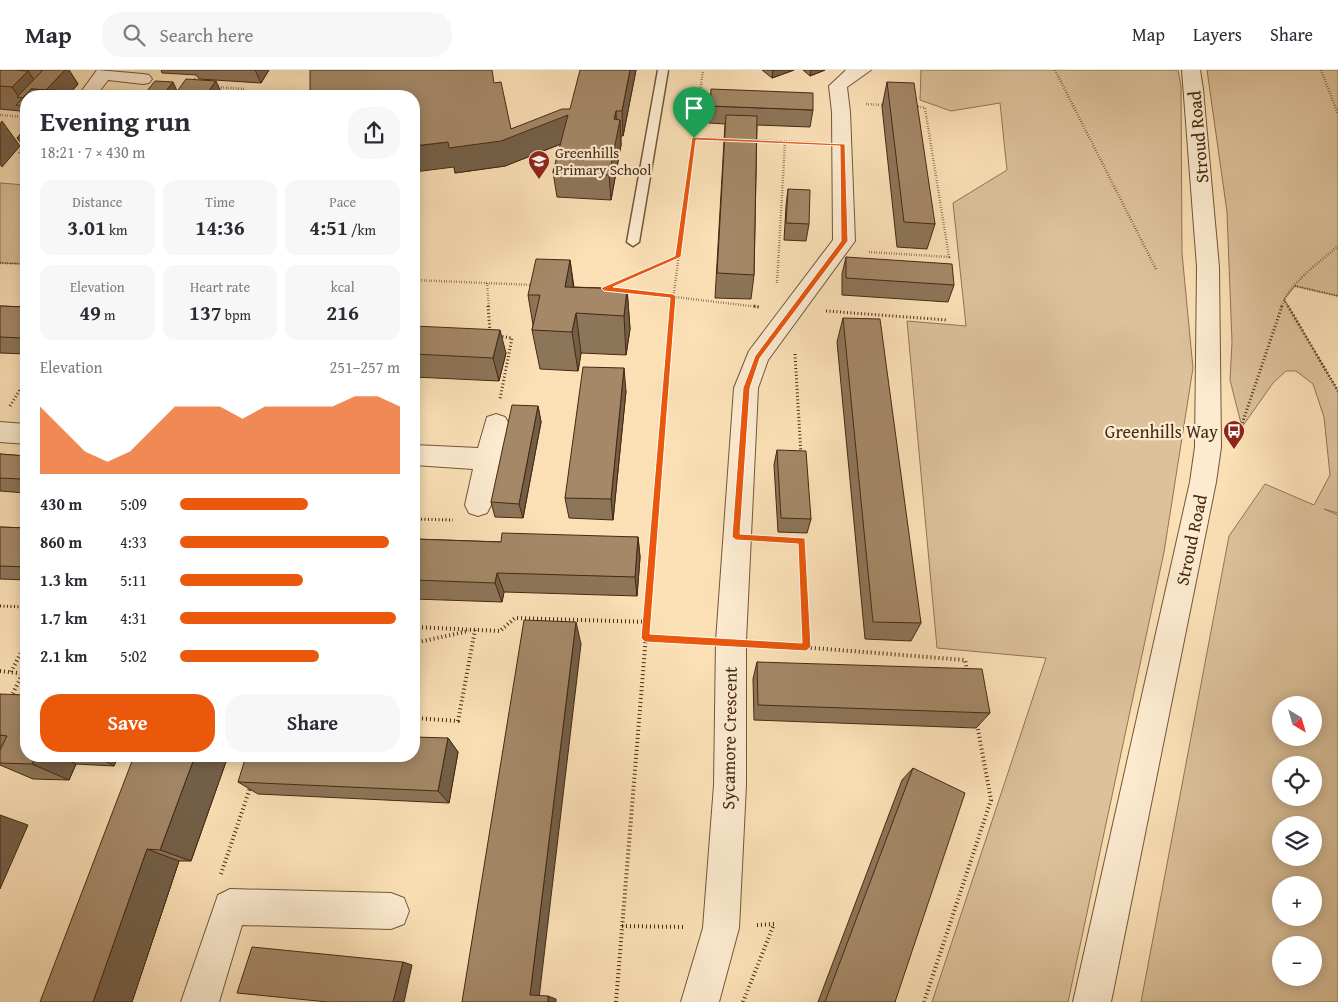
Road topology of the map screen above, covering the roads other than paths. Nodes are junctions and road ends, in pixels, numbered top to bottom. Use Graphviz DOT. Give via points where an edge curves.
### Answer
graph roads {
  1 [pos="663,70"];
  2 [pos="862,70"];
  3 [pos="1191,70"];
  4 [pos="104,72"];
  5 [pos="147,74"];
  6 [pos="91,90"];
  7 [pos="133,90"];
  8 [pos="633,242"];
  9 [pos="497,413"];
  10 [pos="3,423"];
  11 [pos="20,431"];
  12 [pos="420,455"];
  13 [pos="488,459"];
  14 [pos="478,505"];
  15 [pos="390,911"];
  16 [pos="200,1002"];
  17 [pos="700,1002"];
  18 [pos="1092,1002"];
  1 -- 8 [label="lane"];
  2 -- 17 [label="street, Sycamore Crescent" via="854,72 838,86 842,112 844,241 787,309 757,358 746,388 731,641 730,784 721,928"];
  3 -- 18 [label="street, Stroud Road" via="1208,267 1208,447"];
  4 -- 5 [label="street"];
  4 -- 6 [label="street"];
  5 -- 7 [label="street"];
  9 -- 13 [label="street"];
  10 -- 11 [label="street"];
  12 -- 13 [label="street"];
  13 -- 14 [label="street"];
  15 -- 16 [label="street" via="230,907"];
}
